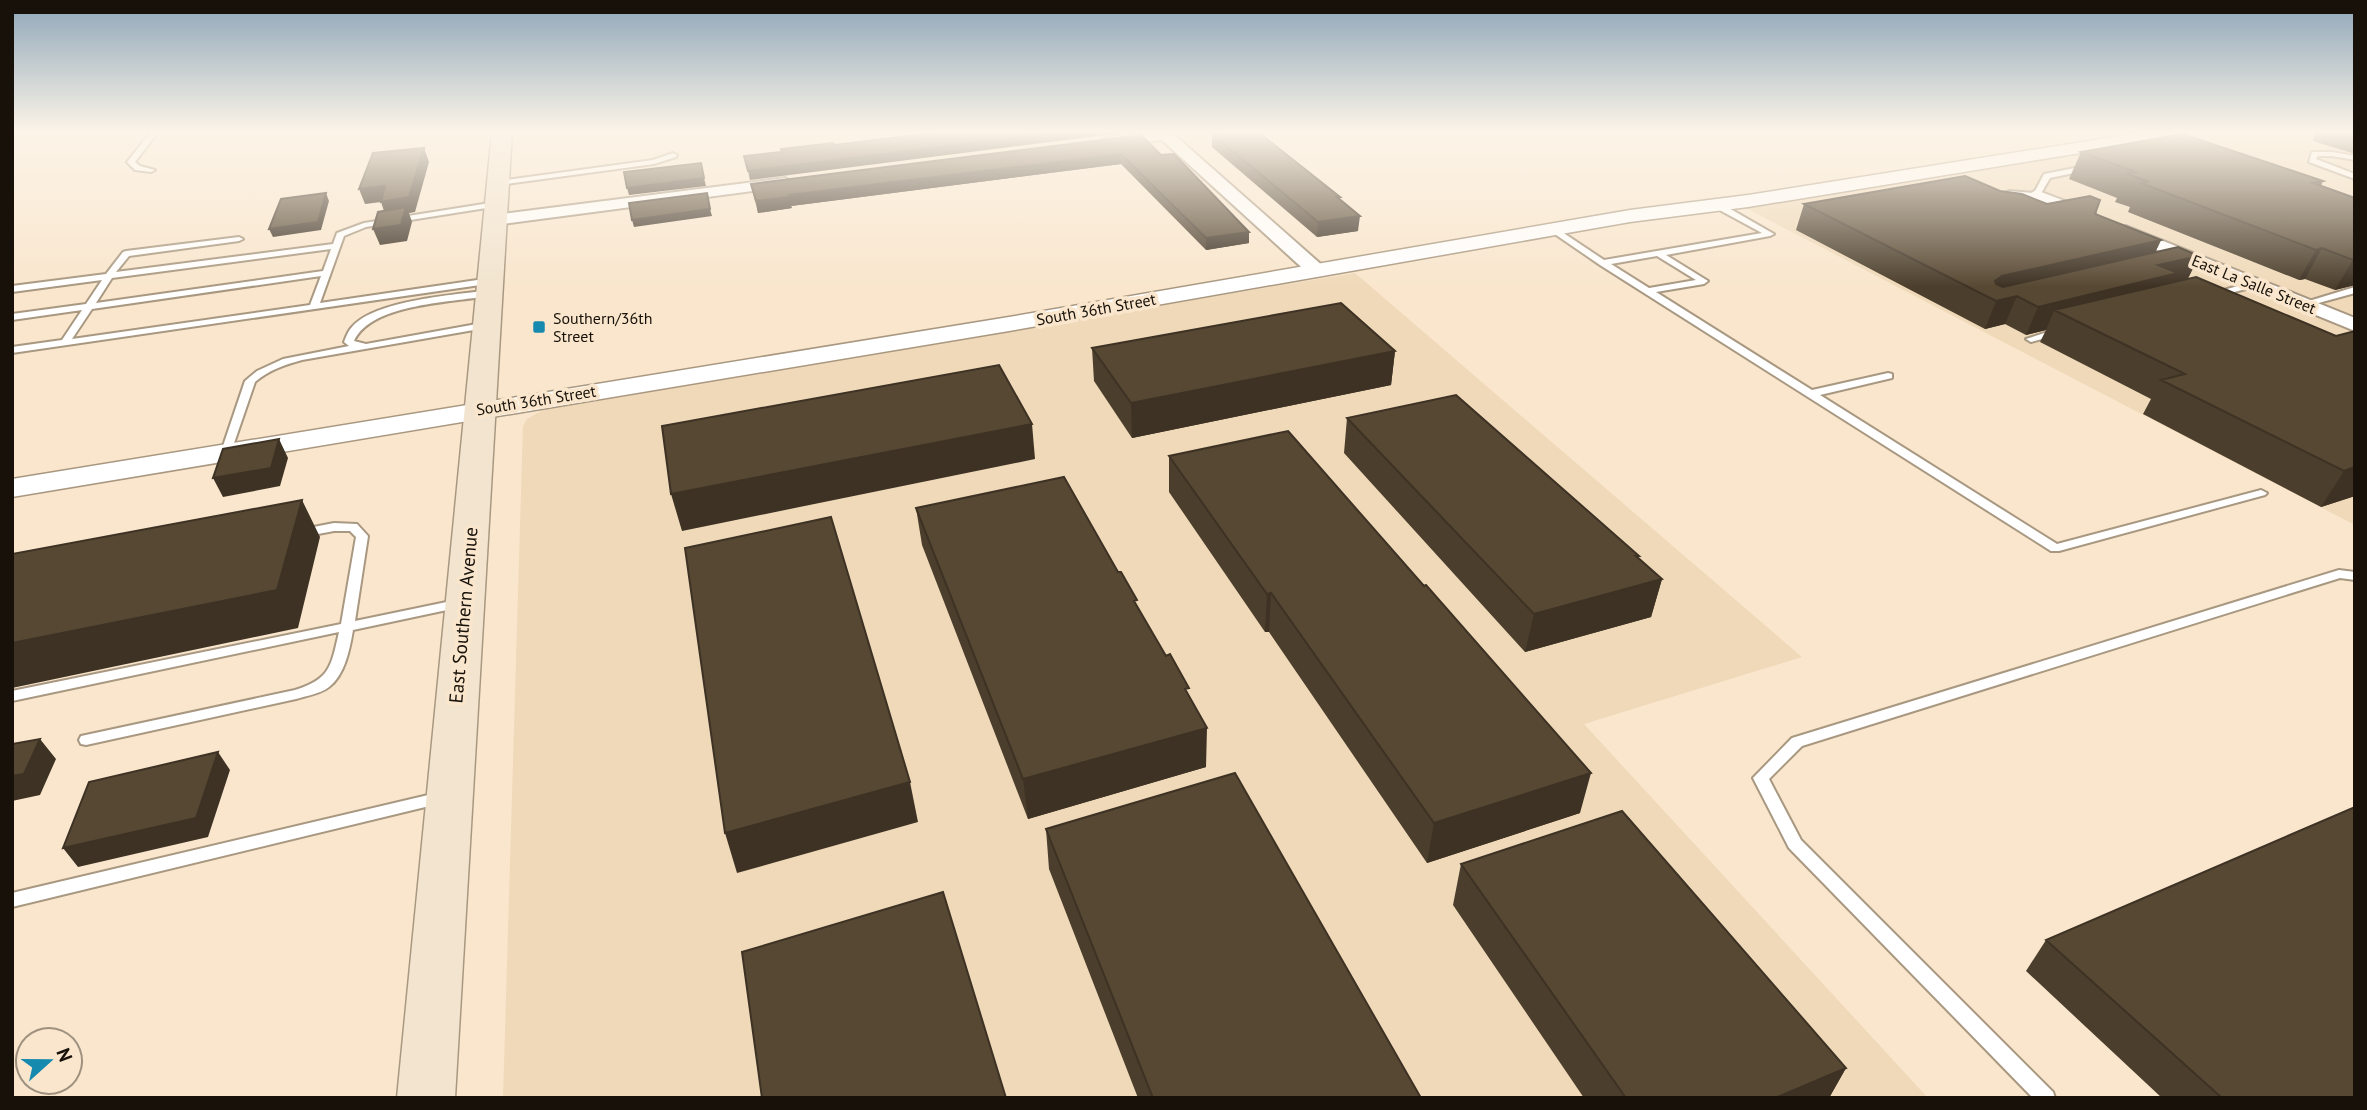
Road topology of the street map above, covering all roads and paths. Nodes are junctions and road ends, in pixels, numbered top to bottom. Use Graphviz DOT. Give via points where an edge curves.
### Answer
graph roads {
  1 [pos="498,184"];
  2 [pos="568,184"];
  3 [pos="769,184"];
  4 [pos="1220,184"];
  5 [pos="1851,184"];
  6 [pos="2042,184"];
  7 [pos="2001,192"];
  8 [pos="2036,195"];
  9 [pos="496,202"];
  10 [pos="1717,205"];
  11 [pos="1553,230"];
  12 [pos="239,239"];
  13 [pos="335,246"];
  14 [pos="1659,254"];
  15 [pos="1603,263"];
  16 [pos="1317,271"];
  17 [pos="326,273"];
  18 [pos="109,276"];
  19 [pos="2255,284"];
  20 [pos="12,289"];
  21 [pos="2355,290"];
  22 [pos="1648,291"];
  23 [pos="2206,296"];
  24 [pos="490,300"];
  25 [pos="2304,304"];
  26 [pos="89,306"];
  27 [pos="314,307"];
  28 [pos="12,317"];
  29 [pos="2355,325"];
  30 [pos="2069,329"];
  31 [pos="2031,339"];
  32 [pos="65,342"];
  33 [pos="366,347"];
  34 [pos="12,349"];
  35 [pos="1888,376"];
  36 [pos="1810,394"];
  37 [pos="480,409"];
  38 [pos="226,452"];
  39 [pos="12,488"];
  40 [pos="2261,493"];
  41 [pos="294,534"];
  42 [pos="2355,576"];
  43 [pos="464,603"];
  44 [pos="347,626"];
  45 [pos="12,696"];
  46 [pos="86,740"];
  47 [pos="448,796"];
  48 [pos="12,901"];
  49 [pos="426,1098"];
  50 [pos="2046,1098"];
  1 -- 9 [label="main road, East Southern Avenue"];
  2 -- 9 [label="lane"];
  3 -- 9 [label="street"];
  4 -- 16 [label="street"];
  5 -- 10 [label="street, South 36th Street"];
  6 -- 8 [label="lane"];
  7 -- 8 [label="lane"];
  8 -- 19 [label="street, East La Salle Street" via="2190,263"];
  9 -- 13 [label="lane" via="364,226 340,235"];
  9 -- 24 [label="main road, East Southern Avenue"];
  10 -- 11 [label="street, South 36th Street"];
  10 -- 14 [label="lane" via="1770,233"];
  11 -- 15 [label="lane"];
  11 -- 16 [label="street, South 36th Street"];
  12 -- 18 [label="lane" via="126,254"];
  13 -- 17 [label="lane"];
  13 -- 18 [label="lane"];
  14 -- 15 [label="lane"];
  14 -- 22 [label="lane" via="1704,281"];
  15 -- 22 [label="lane"];
  16 -- 37 [label="street, South 36th Street"];
  17 -- 26 [label="lane"];
  17 -- 27 [label="lane"];
  18 -- 20 [label="lane"];
  18 -- 26 [label="lane"];
  19 -- 23 [label="lane"];
  19 -- 25 [label="street, East La Salle Street"];
  21 -- 25 [label="lane"];
  22 -- 36 [label="lane"];
  24 -- 27 [label="lane"];
  24 -- 33 [label="lane"];
  24 -- 33 [label="lane" via="377,313 350,335 349,342"];
  24 -- 37 [label="main road, East Southern Avenue"];
  25 -- 29 [label="street, East La Salle Street"];
  26 -- 28 [label="lane"];
  26 -- 32 [label="lane"];
  27 -- 32 [label="lane"];
  30 -- 31 [label="lane"];
  32 -- 34 [label="lane"];
  33 -- 38 [label="lane" via="276,364 257,374 250,381"];
  35 -- 36 [label="lane"];
  36 -- 40 [label="lane" via="2054,548"];
  37 -- 38 [label="street, South 36th Street"];
  37 -- 43 [label="main road, East Southern Avenue"];
  38 -- 39 [label="street, South 36th Street"];
  41 -- 44 [label="lane" via="353,527 362,536"];
  42 -- 50 [label="lane" via="2339,574 1797,742 1760,778 1795,844"];
  43 -- 44 [label="lane"];
  43 -- 47 [label="main road, East Southern Avenue"];
  44 -- 45 [label="lane"];
  44 -- 46 [label="lane" via="337,669 326,683 296,694"];
  47 -- 48 [label="lane"];
  47 -- 49 [label="main road, East Southern Avenue"];
}
